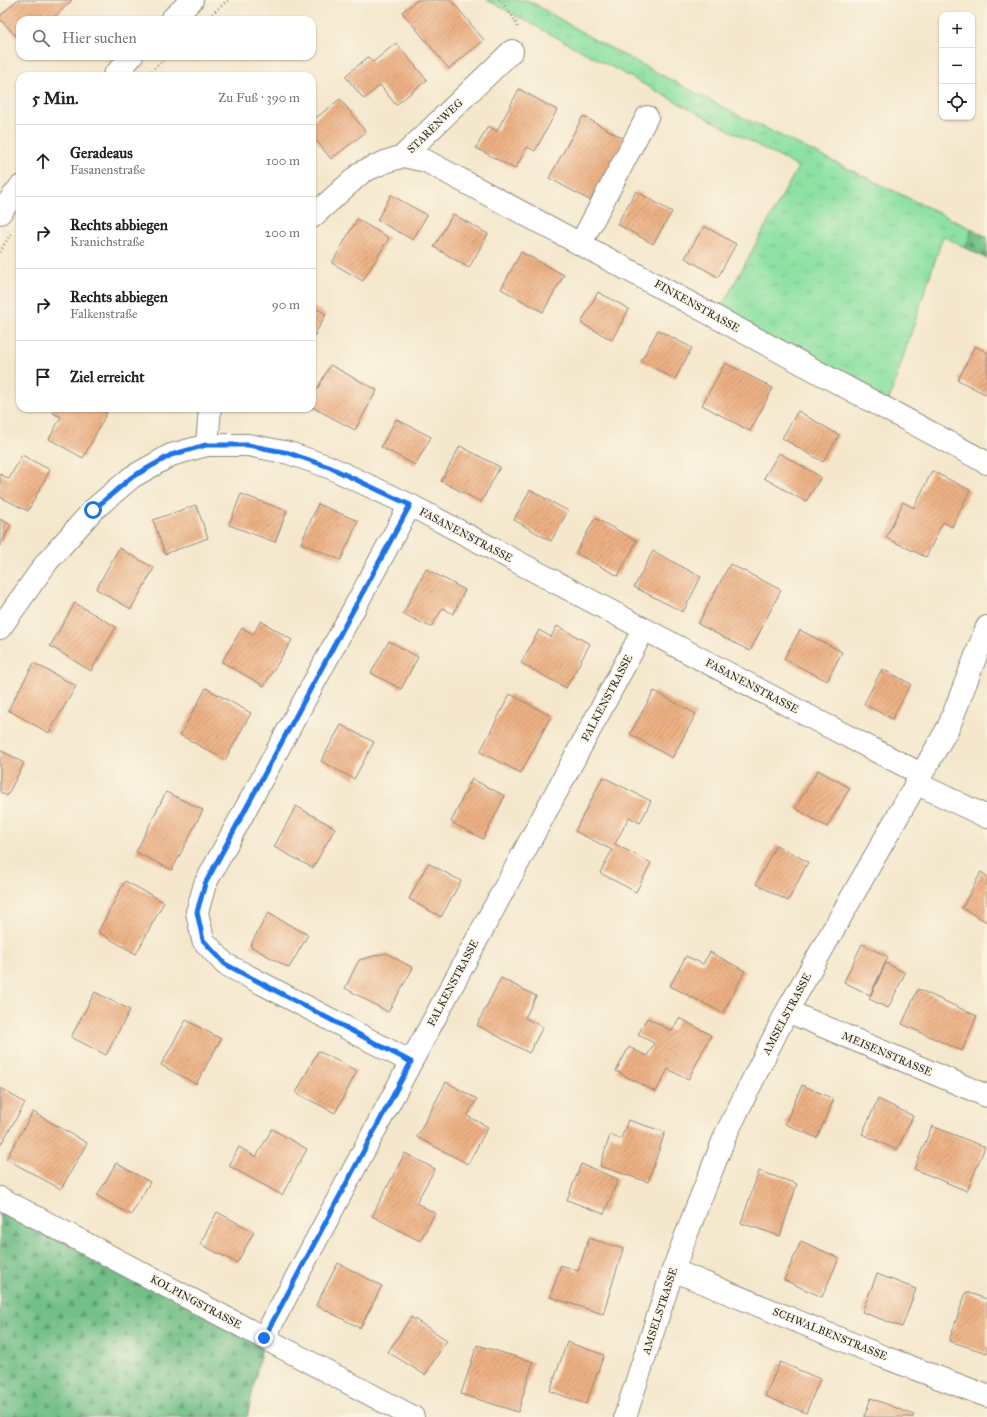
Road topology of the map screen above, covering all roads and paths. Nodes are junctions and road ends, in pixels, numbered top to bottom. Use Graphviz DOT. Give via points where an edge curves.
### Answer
graph roads {
  1 [pos="192,0"];
  2 [pos="228,0"];
  3 [pos="499,0"];
  4 [pos="174,16"];
  5 [pos="210,16"];
  6 [pos="512,51"];
  7 [pos="128,60"];
  8 [pos="164,60"];
  9 [pos="118,72"];
  10 [pos="150,72"];
  11 [pos="647,117"];
  12 [pos="403,156"];
  13 [pos="16,192"];
  14 [pos="0,213"];
  15 [pos="316,213"];
  16 [pos="12,232"];
  17 [pos="581,243"];
  18 [pos="0,252"];
  19 [pos="210,412"];
  20 [pos="206,445"];
  21 [pos="987,463"];
  22 [pos="410,505"];
  23 [pos="987,627"];
  24 [pos="0,628"];
  25 [pos="644,629"];
  26 [pos="918,778"];
  27 [pos="987,817"];
  28 [pos="788,1011"];
  29 [pos="411,1062"];
  30 [pos="987,1096"];
  31 [pos="0,1198"];
  32 [pos="673,1270"];
  33 [pos="264,1338"];
  34 [pos="987,1396"];
  35 [pos="410,1416"];
  36 [pos="625,1417"];
  1 -- 4 [label="street"];
  2 -- 5 [label="path"];
  3 -- 6 [label="path" via="517,25 519,38"];
  6 -- 12 [label="street, STARENWEG"];
  7 -- 9 [label="street"];
  8 -- 10 [label="path"];
  11 -- 17 [label="street"];
  12 -- 15 [label="street, STARENWEG" via="362,172"];
  12 -- 17 [label="street, FINKENSTRASSE" via="426,160"];
  13 -- 14 [label="street"];
  16 -- 18 [label="path"];
  17 -- 21 [label="street, FINKENSTRASSE"];
  19 -- 20 [label="street"];
  20 -- 22 [label="street, FASANENSTRASSE" via="248,445 289,453 329,467"];
  20 -- 24 [label="street, FASANENSTRASSE" via="171,455 132,477 93,510 47,562"];
  22 -- 25 [label="street, FASANENSTRASSE"];
  22 -- 29 [label="street" via="205,884 197,912 203,940 225,964"];
  23 -- 26 [label="street, AMSELSTRASSE" via="949,726"];
  25 -- 26 [label="street, FASANENSTRASSE" via="818,721"];
  25 -- 29 [label="street, FALKENSTRASSE"];
  26 -- 27 [label="street, FASANENSTRASSE"];
  26 -- 28 [label="street, AMSELSTRASSE"];
  28 -- 30 [label="street, MEISENSTRASSE"];
  28 -- 32 [label="street, AMSELSTRASSE" via="726,1134"];
  29 -- 33 [label="street, FALKENSTRASSE"];
  31 -- 33 [label="street, KOLPINGSTRASSE"];
  32 -- 34 [label="street, SCHWALBENSTRASSE" via="884,1357"];
  32 -- 36 [label="street, AMSELSTRASSE"];
  33 -- 35 [label="street, KOLPINGSTRASSE"];
}
